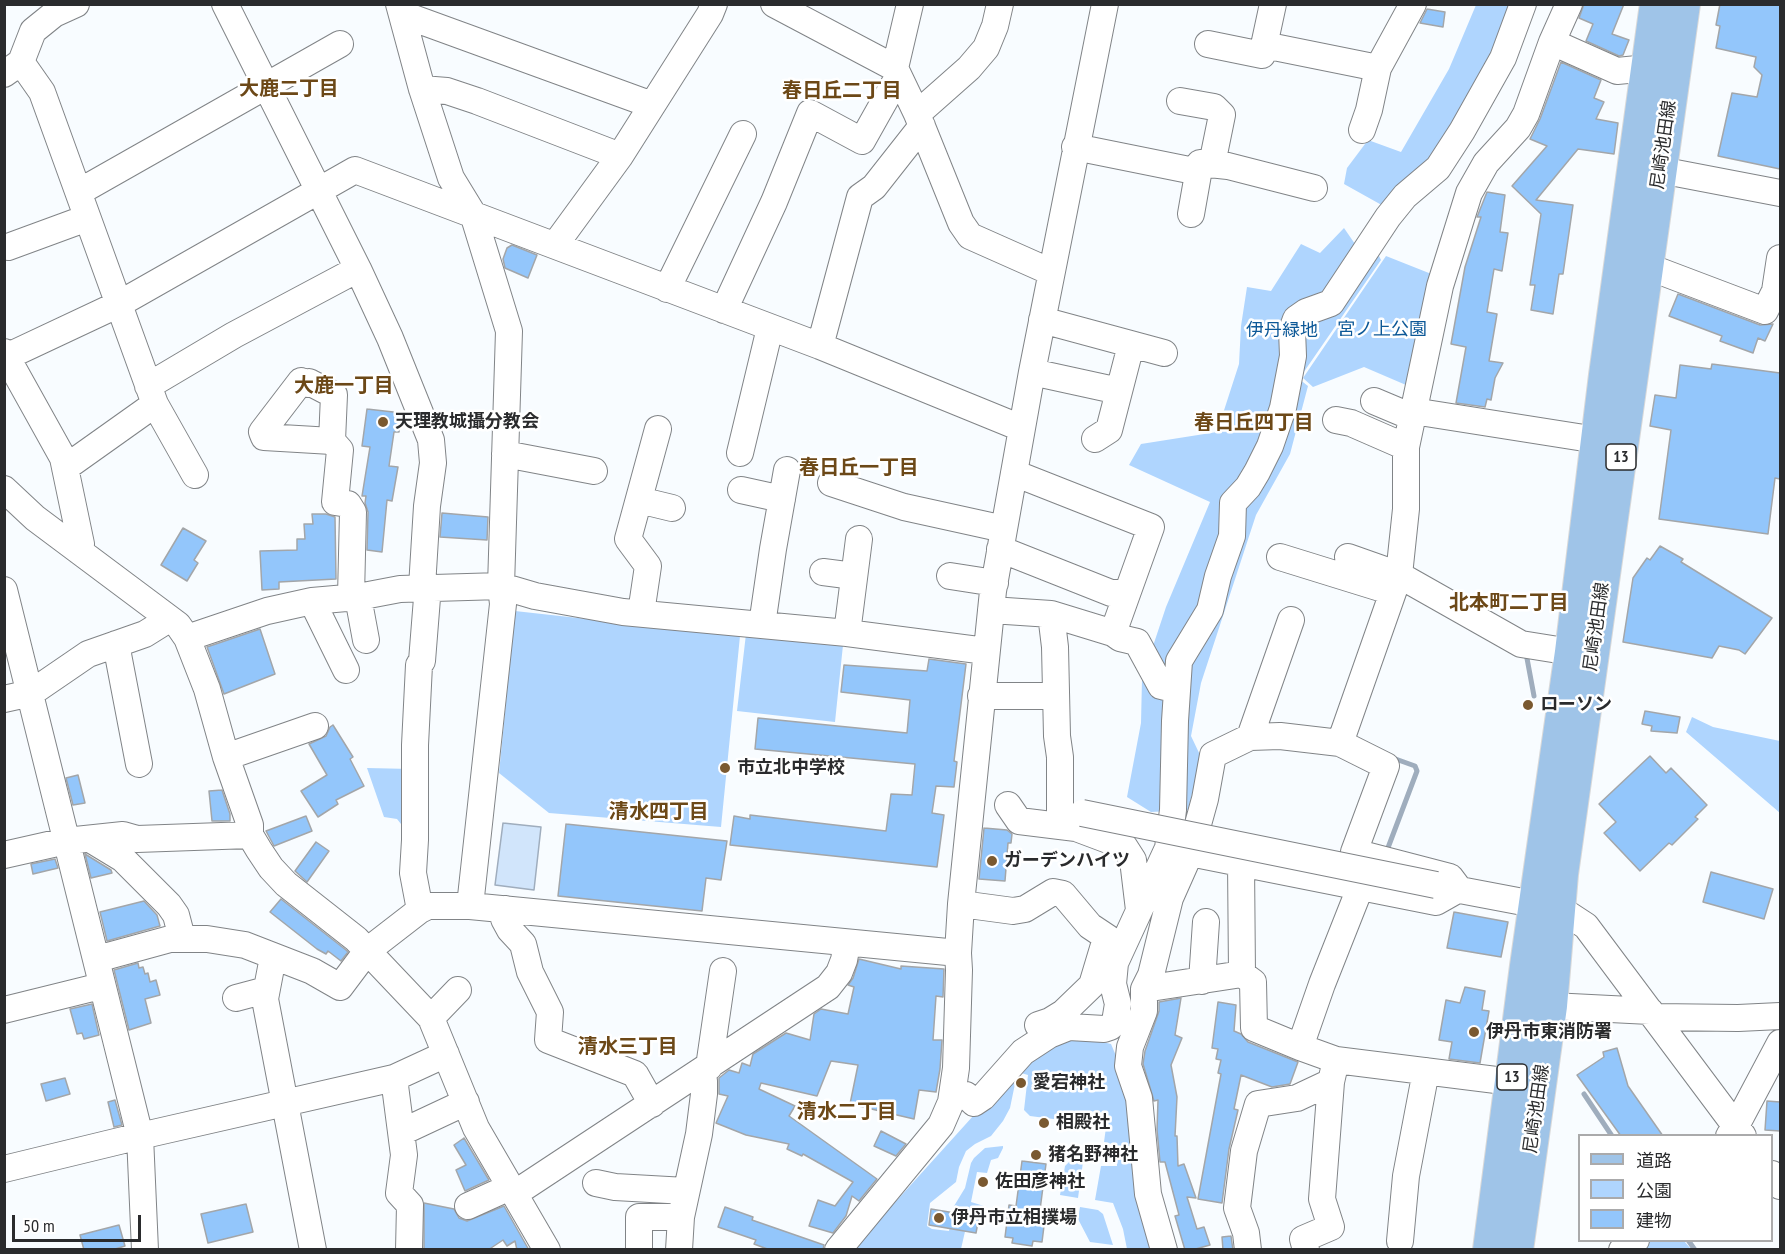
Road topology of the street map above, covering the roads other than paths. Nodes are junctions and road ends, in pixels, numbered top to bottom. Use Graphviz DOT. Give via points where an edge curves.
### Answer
graph roads {
  1 [pos="225,4"];
  2 [pos="714,4"];
  3 [pos="774,4"];
  4 [pos="910,4"];
  5 [pos="1000,4"];
  6 [pos="1105,4"];
  7 [pos="1273,4"];
  8 [pos="1413,4"];
  9 [pos="1523,4"];
  10 [pos="1569,4"];
  11 [pos="1656,4"];
  12 [pos="1684,4"];
  13 [pos="69,6"];
  14 [pos="401,9"];
  15 [pos="1552,42"];
  16 [pos="340,44"];
  17 [pos="1208,44"];
  18 [pos="1264,45"];
  19 [pos="13,68"];
  20 [pos="1378,68"];
  21 [pos="1648,68"];
  22 [pos="898,74"];
  23 [pos="267,86"];
  24 [pos="422,88"];
  25 [pos="1180,101"];
  26 [pos="652,105"];
  27 [pos="920,120"];
  28 [pos="1362,130"];
  29 [pos="743,135"];
  30 [pos="1075,147"];
  31 [pos="620,156"];
  32 [pos="1205,168"];
  33 [pos="1660,170"];
  34 [pos="1305,182"];
  35 [pos="79,192"];
  36 [pos="318,192"];
  37 [pos="1780,193"];
  38 [pos="473,214"];
  39 [pos="1191,214"];
  40 [pos="87,218"];
  41 [pos="555,245"];
  42 [pos="8,247"];
  43 [pos="358,269"];
  44 [pos="1647,270"];
  45 [pos="1051,272"];
  46 [pos="1779,274"];
  47 [pos="667,289"];
  48 [pos="119,304"];
  49 [pos="724,310"];
  50 [pos="1042,320"];
  51 [pos="770,328"];
  52 [pos="1131,345"];
  53 [pos="820,346"];
  54 [pos="1164,353"];
  55 [pos="5,355"];
  56 [pos="1032,372"];
  57 [pos="1119,391"];
  58 [pos="152,395"];
  59 [pos="1374,401"];
  60 [pos="1412,414"];
  61 [pos="1336,420"];
  62 [pos="658,429"];
  63 [pos="1021,429"];
  64 [pos="1095,439"];
  65 [pos="1597,440"];
  66 [pos="332,441"];
  67 [pos="1406,447"];
  68 [pos="740,453"];
  69 [pos="505,454"];
  70 [pos="65,468"];
  71 [pos="787,470"];
  72 [pos="594,471"];
  73 [pos="1014,473"];
  74 [pos="195,475"];
  75 [pos="831,483"];
  76 [pos="4,489"];
  77 [pos="741,490"];
  78 [pos="782,499"];
  79 [pos="639,500"];
  80 [pos="672,508"];
  81 [pos="859,539"];
  82 [pos="1002,539"];
  83 [pos="79,551"];
  84 [pos="1348,557"];
  85 [pos="1292,564"];
  86 [pos="823,572"];
  87 [pos="854,576"];
  88 [pos="950,576"];
  89 [pos="1396,583"];
  90 [pos="501,586"];
  91 [pos="422,587"];
  92 [pos="4,590"];
  93 [pos="1127,593"];
  94 [pos="993,594"];
  95 [pos="355,596"];
  96 [pos="312,601"];
  97 [pos="641,613"];
  98 [pos="1051,614"];
  99 [pos="169,619"];
  100 [pos="1291,620"];
  101 [pos="762,625"];
  102 [pos="847,633"];
  103 [pos="1113,633"];
  104 [pos="187,638"];
  105 [pos="366,640"];
  106 [pos="116,644"];
  107 [pos="986,651"];
  108 [pos="1571,652"];
  109 [pos="346,670"];
  110 [pos="1177,690"];
  111 [pos="31,693"];
  112 [pos="981,696"];
  113 [pos="1056,696"];
  114 [pos="4,699"];
  115 [pos="315,726"];
  116 [pos="1250,737"];
  117 [pos="1341,743"];
  118 [pos="226,757"];
  119 [pos="139,764"];
  120 [pos="971,801"];
  121 [pos="1008,806"];
  122 [pos="1071,812"];
  123 [pos="250,835"];
  124 [pos="78,840"];
  125 [pos="1190,853"];
  126 [pos="4,855"];
  127 [pos="1241,862"];
  128 [pos="1448,887"];
  129 [pos="1360,888"];
  130 [pos="961,904"];
  131 [pos="470,906"];
  132 [pos="1548,906"];
  133 [pos="505,909"];
  134 [pos="420,910"];
  135 [pos="1139,910"];
  136 [pos="1206,922"];
  137 [pos="182,938"];
  138 [pos="1108,938"];
  139 [pos="847,944"];
  140 [pos="367,951"];
  141 [pos="958,953"];
  142 [pos="273,957"];
  143 [pos="97,959"];
  144 [pos="1266,964"];
  145 [pos="723,971"];
  146 [pos="1202,981"];
  147 [pos="1248,982"];
  148 [pos="101,986"];
  149 [pos="1144,988"];
  150 [pos="266,990"];
  151 [pos="458,990"];
  152 [pos="236,998"];
  153 [pos="1551,1006"];
  154 [pos="4,1010"];
  155 [pos="1653,1014"];
  156 [pos="1780,1016"];
  157 [pos="431,1018"];
  158 [pos="1780,1043"];
  159 [pos="1300,1047"];
  160 [pos="446,1054"];
  161 [pos="705,1069"];
  162 [pos="1333,1071"];
  163 [pos="1426,1071"];
  164 [pos="394,1078"];
  165 [pos="1512,1082"];
  166 [pos="959,1099"];
  167 [pos="286,1102"];
  168 [pos="466,1102"];
  169 [pos="652,1104"];
  170 [pos="402,1132"];
  171 [pos="1736,1132"];
  172 [pos="140,1136"];
  173 [pos="4,1169"];
  174 [pos="596,1184"];
  175 [pos="512,1190"];
  176 [pos="686,1191"];
  177 [pos="468,1206"];
  178 [pos="681,1217"];
  179 [pos="1400,1241"];
  180 [pos="145,1250"];
  181 [pos="313,1250"];
  182 [pos="409,1250"];
  183 [pos="547,1250"];
  184 [pos="639,1250"];
  185 [pos="679,1250"];
  186 [pos="838,1250"];
  187 [pos="1164,1250"];
  188 [pos="1248,1250"];
  189 [pos="1306,1250"];
  190 [pos="1489,1250"];
  191 [pos="1517,1250"];
  1 -- 23 [label="street"];
  2 -- 26 [label="street"];
  3 -- 22 [label="street"];
  4 -- 22 [label="street"];
  5 -- 27 [label="street" via="986,48"];
  6 -- 30 [label="street"];
  7 -- 18 [label="street"];
  8 -- 20 [label="street"];
  9 -- 110 [label="street" via="1503,58 1437,168 1388,217 1331,303 1296,319 1283,408 1257,472 1233,503 1232,536 1210,610 1179,661"];
  10 -- 15 [label="street"];
  11 -- 21 [label="main road, 尼崎池田線 / 13"];
  12 -- 33 [label="main road, 尼崎池田線 / 13"];
  13 -- 19 [label="street" via="33,31"];
  14 -- 24 [label="street"];
  14 -- 26 [label="street"];
  15 -- 21 [label="street" via="1617,71"];
  15 -- 60 [label="street" via="1526,114 1486,163 1468,193 1440,286"];
  16 -- 23 [label="street"];
  17 -- 18 [label="street" via="1262,55"];
  18 -- 20 [label="street"];
  19 -- 35 [label="street" via="42,92"];
  20 -- 28 [label="street"];
  21 -- 65 [label="main road, 尼崎池田線 / 13"];
  22 -- 27 [label="street"];
  22 -- 49 [label="street" via="862,141 810,113"];
  23 -- 35 [label="street"];
  23 -- 36 [label="street"];
  24 -- 31 [label="street" via="477,101"];
  24 -- 38 [label="street" via="451,178"];
  25 -- 32 [label="street" via="1214,107 1222,115"];
  26 -- 31 [label="street"];
  27 -- 45 [label="street" via="961,223 970,236"];
  27 -- 53 [label="street" via="874,187 860,197"];
  29 -- 47 [label="street"];
  30 -- 32 [label="street"];
  30 -- 45 [label="street"];
  31 -- 41 [label="street"];
  32 -- 34 [label="street" via="1228,166"];
  32 -- 39 [label="street"];
  33 -- 37 [label="street"];
  33 -- 44 [label="main road, 尼崎池田線 / 13"];
  35 -- 40 [label="street"];
  36 -- 38 [label="street" via="355,170"];
  36 -- 43 [label="street"];
  36 -- 48 [label="street"];
  38 -- 41 [label="street"];
  38 -- 69 [label="street" via="509,331"];
  40 -- 42 [label="street"];
  40 -- 48 [label="street"];
  41 -- 47 [label="street"];
  43 -- 58 [label="street" via="234,335"];
  43 -- 91 [label="street" via="431,440 433,463"];
  44 -- 46 [label="street" via="1765,311"];
  44 -- 132 [label="main road, 尼崎池田線 / 13" via="1562,874"];
  45 -- 50 [label="street"];
  47 -- 49 [label="street"];
  48 -- 55 [label="street"];
  48 -- 58 [label="street"];
  49 -- 51 [label="street"];
  50 -- 52 [label="street"];
  50 -- 56 [label="street"];
  51 -- 53 [label="street"];
  51 -- 68 [label="street"];
  52 -- 54 [label="street"];
  52 -- 57 [label="street"];
  53 -- 63 [label="street"];
  55 -- 70 [label="street" via="56,444"];
  56 -- 57 [label="street"];
  56 -- 63 [label="street"];
  57 -- 64 [label="street" via="1109,430"];
  58 -- 70 [label="street"];
  58 -- 74 [label="street"];
  59 -- 60 [label="street"];
  60 -- 65 [label="street"];
  60 -- 67 [label="street"];
  61 -- 67 [label="street"];
  62 -- 79 [label="street"];
  63 -- 73 [label="street"];
  65 -- 108 [label="main road, 尼崎池田線 / 13"];
  66 -- 95 [label="street" via="340,450 335,502 348,504 353,512"];
  67 -- 89 [label="street" via="1406,509"];
  69 -- 72 [label="street"];
  69 -- 90 [label="street"];
  70 -- 83 [label="street" via="81,544"];
  71 -- 78 [label="street"];
  73 -- 82 [label="street"];
  73 -- 93 [label="street" via="1151,526"];
  75 -- 82 [label="street"];
  76 -- 83 [label="street"];
  77 -- 78 [label="street"];
  78 -- 101 [label="street"];
  79 -- 80 [label="street"];
  79 -- 97 [label="street" via="628,539 655,557"];
  81 -- 87 [label="street"];
  82 -- 93 [label="street" via="1112,593"];
  82 -- 94 [label="street"];
  83 -- 99 [label="street"];
  84 -- 89 [label="street"];
  85 -- 89 [label="street"];
  86 -- 87 [label="street"];
  87 -- 102 [label="street"];
  88 -- 94 [label="street"];
  89 -- 108 [label="street" via="1521,644"];
  89 -- 117 [label="street"];
  90 -- 91 [label="street"];
  90 -- 97 [label="street" via="534,596"];
  90 -- 131 [label="street" via="503,604"];
  91 -- 95 [label="street"];
  91 -- 134 [label="street" via="427,598 422,661 418,665 413,873"];
  92 -- 111 [label="street"];
  93 -- 103 [label="street"];
  94 -- 98 [label="street"];
  94 -- 107 [label="street"];
  95 -- 96 [label="street"];
  95 -- 105 [label="street"];
  96 -- 104 [label="street" via="267,611"];
  96 -- 109 [label="street"];
  97 -- 101 [label="street"];
  98 -- 103 [label="street"];
  98 -- 113 [label="street"];
  99 -- 104 [label="street"];
  99 -- 106 [label="street" via="145,634"];
  100 -- 116 [label="street"];
  101 -- 102 [label="street"];
  102 -- 107 [label="street"];
  103 -- 110 [label="street" via="1137,642 1161,686"];
  104 -- 118 [label="street" via="207,688"];
  106 -- 111 [label="street" via="88,654"];
  106 -- 119 [label="street" via="126,737"];
  107 -- 112 [label="street"];
  108 -- 132 [label="main road, 尼崎池田線 / 13"];
  110 -- 135 [label="street" via="1168,848"];
  111 -- 114 [label="street"];
  111 -- 124 [label="street"];
  112 -- 113 [label="street"];
  112 -- 120 [label="street"];
  113 -- 122 [label="street" via="1057,736"];
  115 -- 118 [label="street"];
  116 -- 117 [label="street"];
  116 -- 125 [label="street" via="1213,755"];
  117 -- 128 [label="street" via="1386,766 1354,852 1450,876"];
  118 -- 123 [label="street"];
  120 -- 121 [label="street"];
  120 -- 130 [label="street"];
  121 -- 122 [label="street"];
  121 -- 135 [label="street" via="1019,821 1076,828 1124,846 1133,860"];
  122 -- 128 [label="street, bridge"];
  123 -- 124 [label="street" via="137,839 123,835"];
  123 -- 140 [label="street" via="286,884"];
  124 -- 126 [label="street"];
  124 -- 137 [label="street" via="123,859 169,905"];
  124 -- 143 [label="street"];
  125 -- 127 [label="street"];
  125 -- 149 [label="street" via="1170,898 1151,975"];
  127 -- 129 [label="street"];
  127 -- 147 [label="street"];
  128 -- 129 [label="street" via="1436,902"];
  128 -- 132 [label="street"];
  129 -- 159 [label="street"];
  130 -- 138 [label="street" via="1013,911 1025,909 1053,892 1063,894 1090,926"];
  130 -- 141 [label="street"];
  131 -- 133 [label="street"];
  131 -- 134 [label="street" via="428,906"];
  132 -- 153 [label="main road, 尼崎池田線 / 13"];
  132 -- 155 [label="street" via="1586,926"];
  132 -- 165 [label="main road, 尼崎池田線 / 13"];
  133 -- 139 [label="street"];
  133 -- 169 [label="street" via="504,919 523,944 530,972 550,1012 548,1040 635,1074"];
  134 -- 140 [label="street"];
  135 -- 138 [label="street" via="1132,910"];
  135 -- 166 [label="street" via="1115,963 1115,1022 1104,1029 1069,1027 1049,1035 1023,1052 974,1103"];
  136 -- 146 [label="street"];
  137 -- 142 [label="street" via="245,945"];
  137 -- 143 [label="street"];
  138 -- 166 [label="street" via="1092,985 1081,997 1056,1017 1015,1040"];
  139 -- 141 [label="street"];
  139 -- 161 [label="street" via="839,973 828,987"];
  140 -- 142 [label="street" via="340,987 312,971"];
  140 -- 157 [label="street"];
  141 -- 166 [label="street"];
  142 -- 150 [label="street"];
  143 -- 148 [label="street"];
  144 -- 147 [label="street" via="1263,989"];
  145 -- 161 [label="street"];
  146 -- 147 [label="street"];
  146 -- 149 [label="street"];
  147 -- 159 [label="street" via="1254,1028"];
  148 -- 154 [label="street"];
  148 -- 172 [label="street"];
  149 -- 187 [label="street" via="1144,1011 1130,1047 1128,1066 1139,1098 1148,1194"];
  150 -- 152 [label="street"];
  150 -- 167 [label="street"];
  151 -- 157 [label="street"];
  153 -- 155 [label="street"];
  153 -- 191 [label="main road, 尼崎池田線 / 13"];
  155 -- 156 [label="street"];
  155 -- 171 [label="street"];
  157 -- 160 [label="street"];
  158 -- 171 [label="street"];
  159 -- 162 [label="street"];
  160 -- 164 [label="street"];
  160 -- 168 [label="street"];
  161 -- 169 [label="street"];
  161 -- 176 [label="street" via="699,1134"];
  162 -- 163 [label="street"];
  162 -- 188 [label="street" via="1297,1098 1258,1104 1244,1151 1237,1208"];
  162 -- 189 [label="street" via="1322,1199 1332,1231 1303,1239"];
  163 -- 165 [label="street"];
  163 -- 179 [label="street" via="1401,1175"];
  164 -- 167 [label="street"];
  164 -- 170 [label="street"];
  165 -- 190 [label="main road, 尼崎池田線 / 13"];
  166 -- 186 [label="street"];
  167 -- 172 [label="street"];
  167 -- 181 [label="street"];
  168 -- 170 [label="street"];
  168 -- 175 [label="street" via="476,1128"];
  169 -- 175 [label="street"];
  170 -- 182 [label="street" via="404,1155 399,1193 410,1205"];
  172 -- 173 [label="street"];
  172 -- 180 [label="street"];
  174 -- 176 [label="street"];
  175 -- 177 [label="street"];
  175 -- 183 [label="street"];
  176 -- 178 [label="street"];
  178 -- 184 [label="street" via="639,1217"];
  178 -- 185 [label="street"];
}
